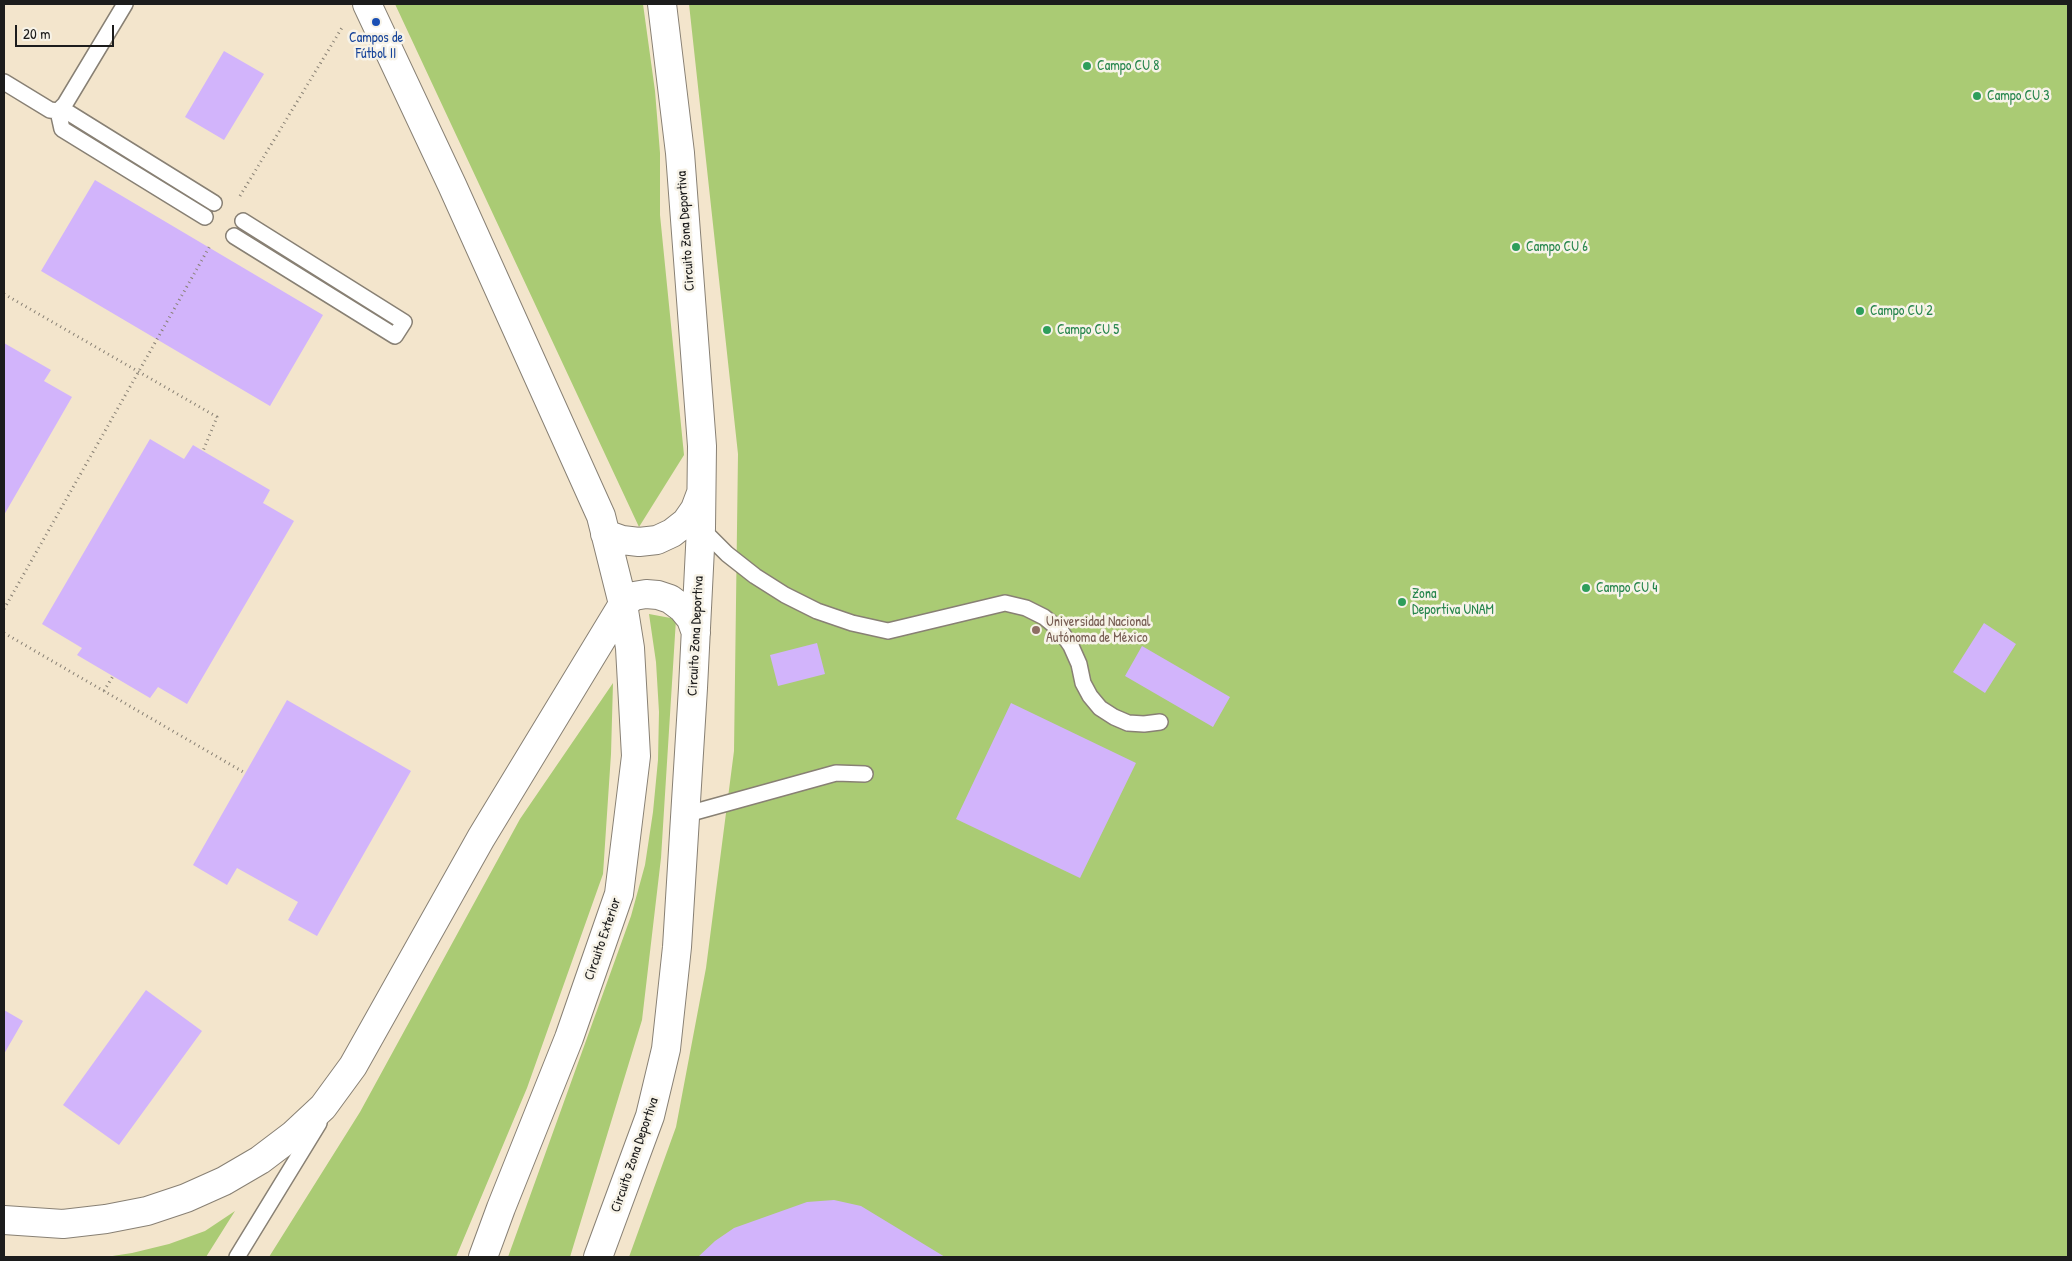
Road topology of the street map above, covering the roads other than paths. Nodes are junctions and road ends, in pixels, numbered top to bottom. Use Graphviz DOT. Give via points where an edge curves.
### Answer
graph roads {
  1 [pos="125,4"];
  2 [pos="662,4"];
  3 [pos="357,12"];
  4 [pos="4,82"];
  5 [pos="60,109"];
  6 [pos="214,203"];
  7 [pos="205,217"];
  8 [pos="243,221"];
  9 [pos="234,236"];
  10 [pos="701,493"];
  11 [pos="701,528"];
  12 [pos="605,534"];
  13 [pos="623,604"];
  14 [pos="696,633"];
  15 [pos="1160,722"];
  16 [pos="865,774"];
  17 [pos="684,815"];
  18 [pos="353,1066"];
  19 [pos="4,1220"];
  20 [pos="237,1257"];
  21 [pos="483,1257"];
  22 [pos="598,1257"];
  1 -- 5 [label="lane"];
  2 -- 10 [label="street, Circuito Zona Deportiva" via="680,153 702,446"];
  3 -- 12 [label="street" via="452,185 600,516"];
  4 -- 5 [label="lane" via="50,110"];
  5 -- 6 [label="lane"];
  5 -- 7 [label="lane" via="62,129"];
  8 -- 9 [label="lane" via="404,322 395,336"];
  10 -- 11 [label="street, Circuito Zona Deportiva"];
  10 -- 12 [label="street" via="686,522 657,540 639,542"];
  11 -- 14 [label="street, Circuito Zona Deportiva"];
  11 -- 15 [label="lane" via="754,576 809,607 852,623 888,631 1005,603 1026,608 1060,630 1079,664 1083,683 1100,708 1128,723"];
  12 -- 13 [label="street"];
  13 -- 14 [label="street" via="634,596 646,594 670,599 691,619"];
  13 -- 18 [label="street" via="481,838"];
  13 -- 21 [label="street, Circuito Exterior" via="630,648 636,756 619,894 569,1038"];
  14 -- 17 [label="street, Circuito Zona Deportiva"];
  16 -- 17 [label="lane" via="836,773"];
  17 -- 22 [label="street, Circuito Zona Deportiva" via="677,947 666,1048 650,1116"];
  18 -- 19 [label="street" via="324,1107 293,1135 260,1160 186,1198 106,1220 63,1224"];
  18 -- 20 [label="lane"];
}
